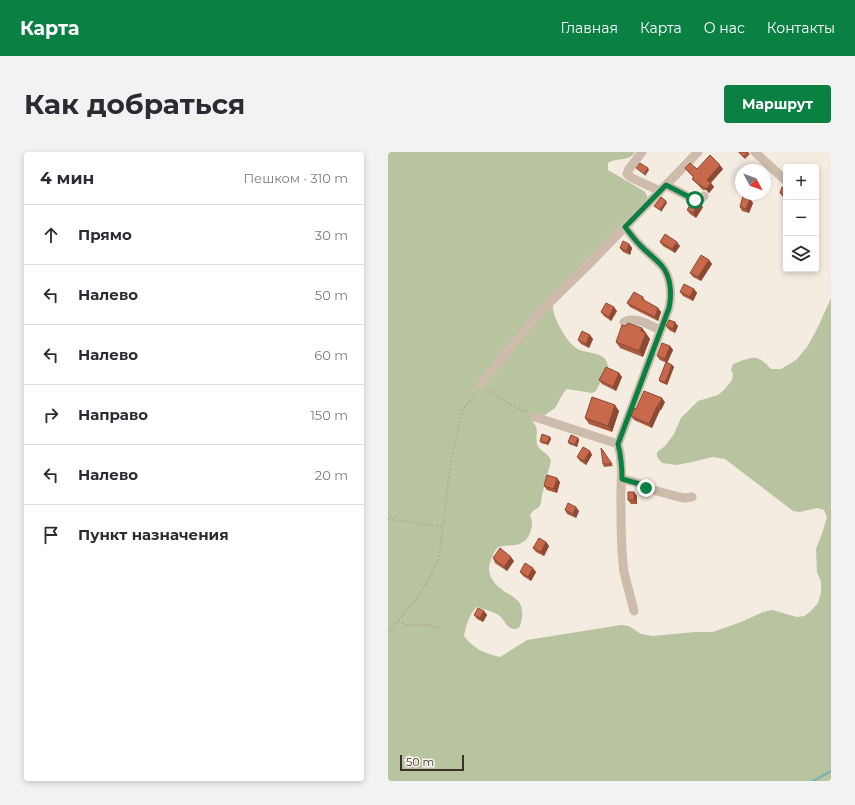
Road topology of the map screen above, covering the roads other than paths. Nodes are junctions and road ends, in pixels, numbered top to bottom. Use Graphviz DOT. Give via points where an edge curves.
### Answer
graph roads {
  1 [pos="642,152"];
  2 [pos="698,152"];
  3 [pos="754,152"];
  4 [pos="783,178"];
  5 [pos="663,188"];
  6 [pos="704,196"];
  7 [pos="625,227"];
  8 [pos="624,322"];
  9 [pos="660,330"];
  10 [pos="480,385"];
  11 [pos="535,417"];
  12 [pos="618,444"];
  13 [pos="622,479"];
  14 [pos="692,497"];
  15 [pos="634,610"];
  1 -- 5 [label="street" via="627,174"];
  2 -- 5 [label="street"];
  3 -- 4 [label="street"];
  5 -- 6 [label="street" via="695,200 700,200"];
  5 -- 7 [label="street"];
  7 -- 9 [label="street" via="667,274 671,299"];
  7 -- 10 [label="street" via="538,315"];
  8 -- 9 [label="street" via="634,319"];
  9 -- 12 [label="street"];
  11 -- 12 [label="street"];
  12 -- 13 [label="street"];
  13 -- 14 [label="street" via="679,497"];
  13 -- 15 [label="street" via="622,556"];
}
